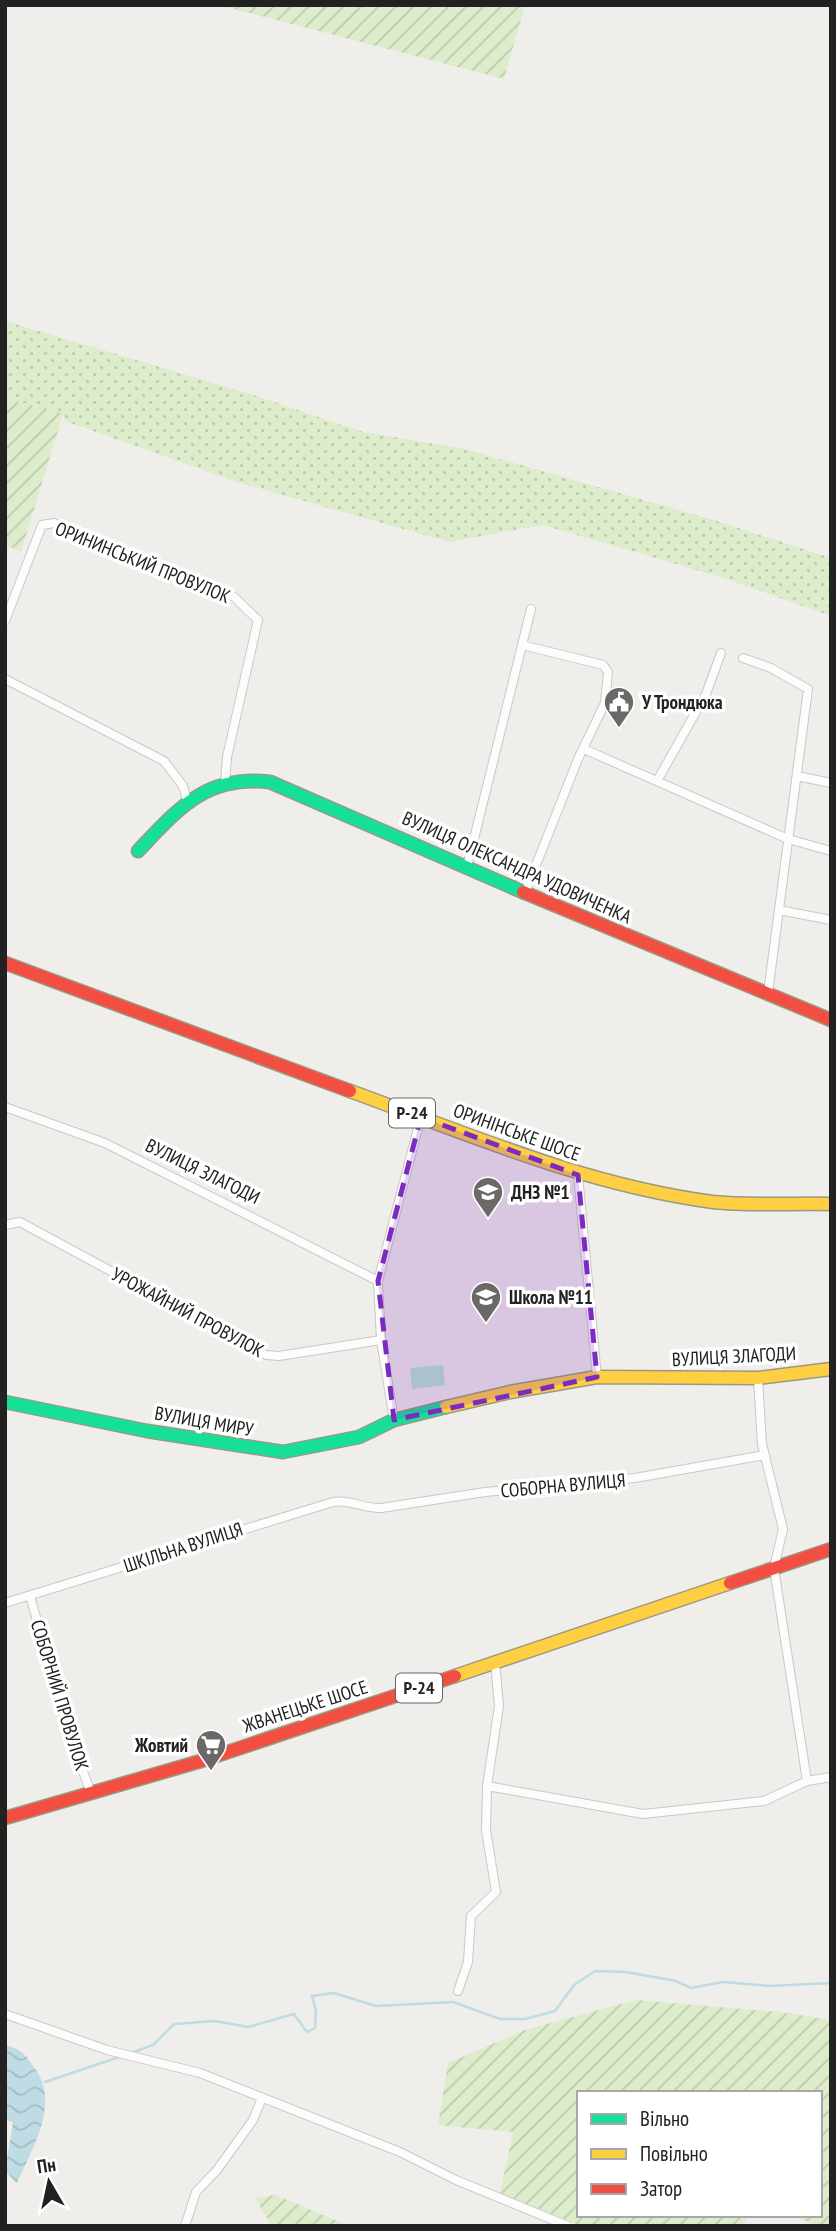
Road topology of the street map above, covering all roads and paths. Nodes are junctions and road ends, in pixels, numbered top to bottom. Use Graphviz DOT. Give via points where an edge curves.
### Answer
graph roads {
  1 [pos="531,609"];
  2 [pos="5,621"];
  3 [pos="522,645"];
  4 [pos="721,653"];
  5 [pos="743,658"];
  6 [pos="5,679"];
  7 [pos="584,749"];
  8 [pos="797,776"];
  9 [pos="657,781"];
  10 [pos="225,783"];
  11 [pos="831,783"];
  12 [pos="187,800"];
  13 [pos="788,839"];
  14 [pos="138,851"];
  15 [pos="831,851"];
  16 [pos="467,867"];
  17 [pos="525,893"];
  18 [pos="779,910"];
  19 [pos="831,920"];
  20 [pos="5,963"];
  21 [pos="768,993"];
  22 [pos="831,1020"];
  23 [pos="5,1107"];
  24 [pos="421,1117"];
  25 [pos="578,1175"];
  26 [pos="831,1203"];
  27 [pos="5,1225"];
  28 [pos="378,1281"];
  29 [pos="381,1340"];
  30 [pos="831,1369"];
  31 [pos="597,1377"];
  32 [pos="758,1378"];
  33 [pos="5,1402"];
  34 [pos="394,1419"];
  35 [pos="765,1455"];
  36 [pos="361,1506"];
  37 [pos="831,1549"];
  38 [pos="774,1568"];
  39 [pos="30,1596"];
  40 [pos="5,1603"];
  41 [pos="495,1662"];
  42 [pos="831,1777"];
  43 [pos="807,1781"];
  44 [pos="487,1786"];
  45 [pos="91,1793"];
  46 [pos="5,1818"];
  47 [pos="458,1990"];
  48 [pos="5,2014"];
  49 [pos="262,2098"];
  50 [pos="185,2226"];
  51 [pos="568,2226"];
  1 -- 3 [label="street"];
  2 -- 10 [label="street, ОРИНИНСЬКИЙ ПРОВУЛОК" via="42,525 54,523 234,597 258,621 232,731"];
  3 -- 7 [label="street" via="607,669 605,703"];
  3 -- 16 [label="street"];
  4 -- 9 [label="street" via="706,694"];
  5 -- 8 [label="street" via="808,689"];
  6 -- 12 [label="street" via="164,761 183,786"];
  7 -- 9 [label="street"];
  7 -- 17 [label="street"];
  8 -- 11 [label="street"];
  8 -- 13 [label="street"];
  9 -- 13 [label="street"];
  10 -- 12 [label="main road, ВУЛИЦЯ ОЛЕКСАНДРА УДОВИЧЕНКА"];
  10 -- 16 [label="main road, ВУЛИЦЯ ОЛЕКСАНДРА УДОВИЧЕНКА" via="270,782"];
  12 -- 14 [label="main road, ВУЛИЦЯ ОЛЕКСАНДРА УДОВИЧЕНКА"];
  13 -- 15 [label="street"];
  13 -- 18 [label="street"];
  16 -- 17 [label="main road, ВУЛИЦЯ ОЛЕКСАНДРА УДОВИЧЕНКА"];
  17 -- 21 [label="main road, ВУЛИЦЯ ОЛЕКСАНДРА УДОВИЧЕНКА"];
  18 -- 19 [label="street"];
  18 -- 21 [label="street"];
  20 -- 24 [label="main road, ОРИНІНСЬКЕ ШОСЕ / Р-24"];
  21 -- 22 [label="main road, ВУЛИЦЯ ОЛЕКСАНДРА УДОВИЧЕНКА"];
  23 -- 28 [label="street, ВУЛИЦЯ ЗЛАГОДИ" via="105,1143"];
  24 -- 25 [label="main road, ОРИНІНСЬКЕ ШОСЕ / Р-24"];
  24 -- 28 [label="street"];
  25 -- 26 [label="main road, ОРИНІНСЬКЕ ШОСЕ / Р-24" via="716,1202"];
  25 -- 31 [label="street"];
  27 -- 29 [label="street, УРОЖАЙНИЙ ПРОВУЛОК" via="20,1222 266,1355"];
  28 -- 29 [label="street"];
  29 -- 34 [label="street"];
  30 -- 32 [label="main road, ВУЛИЦЯ ЗЛАГОДИ"];
  31 -- 32 [label="main road, ВУЛИЦЯ ЗЛАГОДИ"];
  31 -- 34 [label="main road, ВУЛИЦЯ ЗЛАГОДИ"];
  32 -- 35 [label="street"];
  33 -- 34 [label="main road, ВУЛИЦЯ МИРУ" via="271,1452 359,1437"];
  35 -- 36 [label="street, СОБОРНА ВУЛИЦЯ" via="635,1478 485,1492 381,1508"];
  35 -- 38 [label="street" via="783,1529"];
  36 -- 39 [label="street, ШКІЛЬНА ВУЛИЦЯ" via="339,1501 295,1511"];
  37 -- 38 [label="main road, ЖВАНЕЦЬКЕ ШОСЕ / Р-24"];
  38 -- 41 [label="main road, ЖВАНЕЦЬКЕ ШОСЕ / Р-24"];
  38 -- 43 [label="street"];
  39 -- 40 [label="street, ШКІЛЬНА ВУЛИЦЯ"];
  39 -- 45 [label="street, СОБОРНИЙ ПРОВУЛОК"];
  41 -- 44 [label="street" via="498,1716"];
  41 -- 45 [label="main road, ЖВАНЕЦЬКЕ ШОСЕ / Р-24"];
  42 -- 43 [label="street"];
  43 -- 44 [label="street" via="764,1801 643,1814"];
  44 -- 47 [label="street" via="486,1830 496,1892 471,1916 468,1962"];
  45 -- 46 [label="main road, ЖВАНЕЦЬКЕ ШОСЕ / Р-24"];
  48 -- 49 [label="street" via="107,2050 200,2073"];
  49 -- 50 [label="street" via="253,2120 196,2192"];
  49 -- 51 [label="street" via="401,2152"];
}
